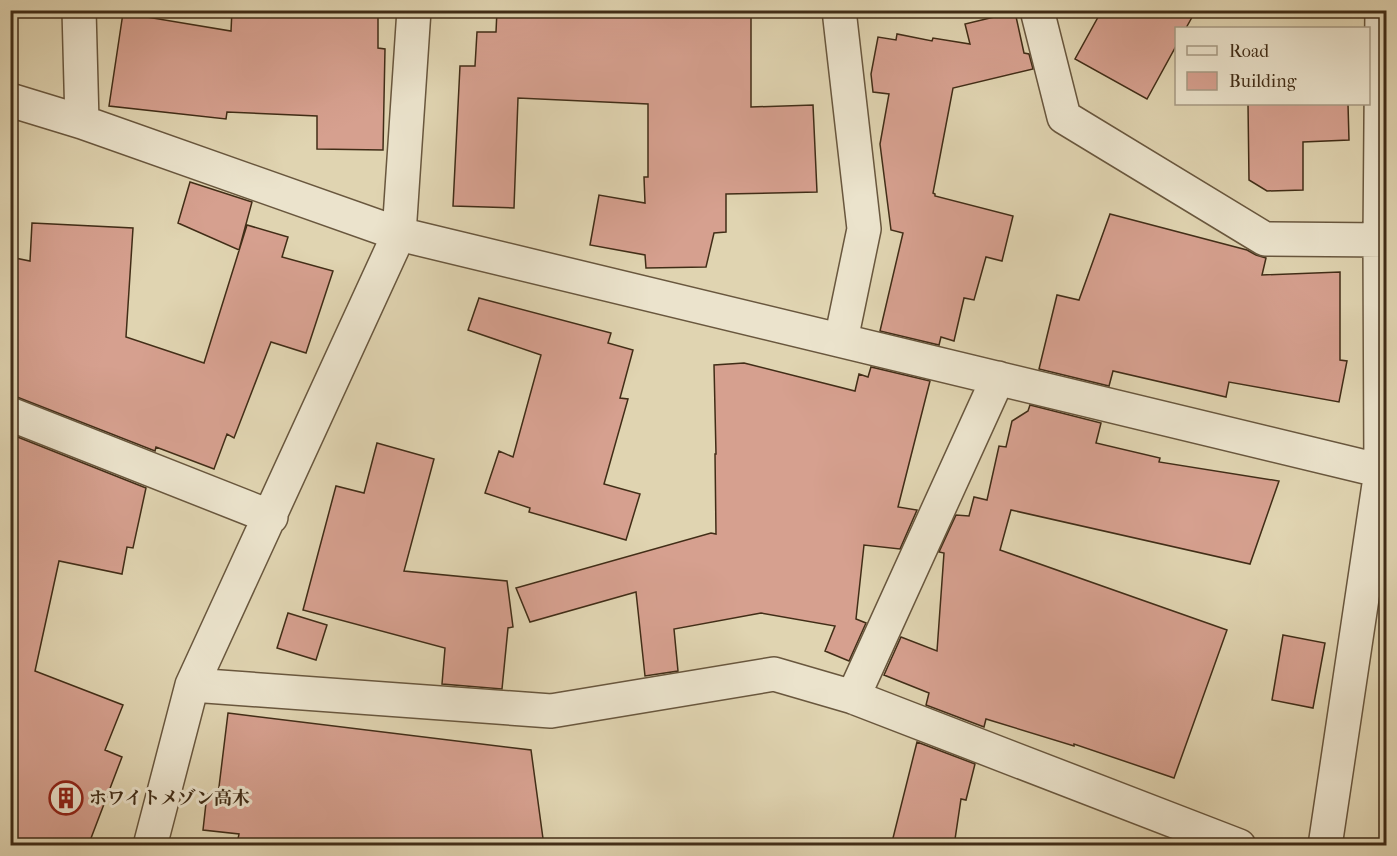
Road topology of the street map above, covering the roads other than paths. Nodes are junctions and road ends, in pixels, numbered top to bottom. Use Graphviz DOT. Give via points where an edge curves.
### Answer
graph roads {
  1 [pos="79,10"];
  2 [pos="414,10"];
  3 [pos="839,10"];
  4 [pos="1037,10"];
  5 [pos="1382,10"];
  6 [pos="10,99"];
  7 [pos="82,122"];
  8 [pos="399,234"];
  9 [pos="1383,240"];
  10 [pos="841,340"];
  11 [pos="998,378"];
  12 [pos="10,414"];
  13 [pos="1384,471"];
  14 [pos="270,517"];
  15 [pos="192,685"];
  16 [pos="853,696"];
  17 [pos="150,846"];
  18 [pos="1239,846"];
  19 [pos="1325,846"];
  1 -- 7 [label="street"];
  2 -- 8 [label="street"];
  3 -- 10 [label="street" via="864,229"];
  4 -- 9 [label="street" via="1064,117 1265,239"];
  5 -- 9 [label="street"];
  6 -- 7 [label="street"];
  7 -- 8 [label="street"];
  8 -- 10 [label="street"];
  8 -- 14 [label="street"];
  9 -- 13 [label="street"];
  10 -- 11 [label="street"];
  11 -- 13 [label="street"];
  11 -- 16 [label="street"];
  12 -- 14 [label="street"];
  13 -- 19 [label="street"];
  14 -- 15 [label="street"];
  15 -- 16 [label="street" via="551,711 774,674"];
  15 -- 17 [label="street"];
  16 -- 18 [label="street"];
}
